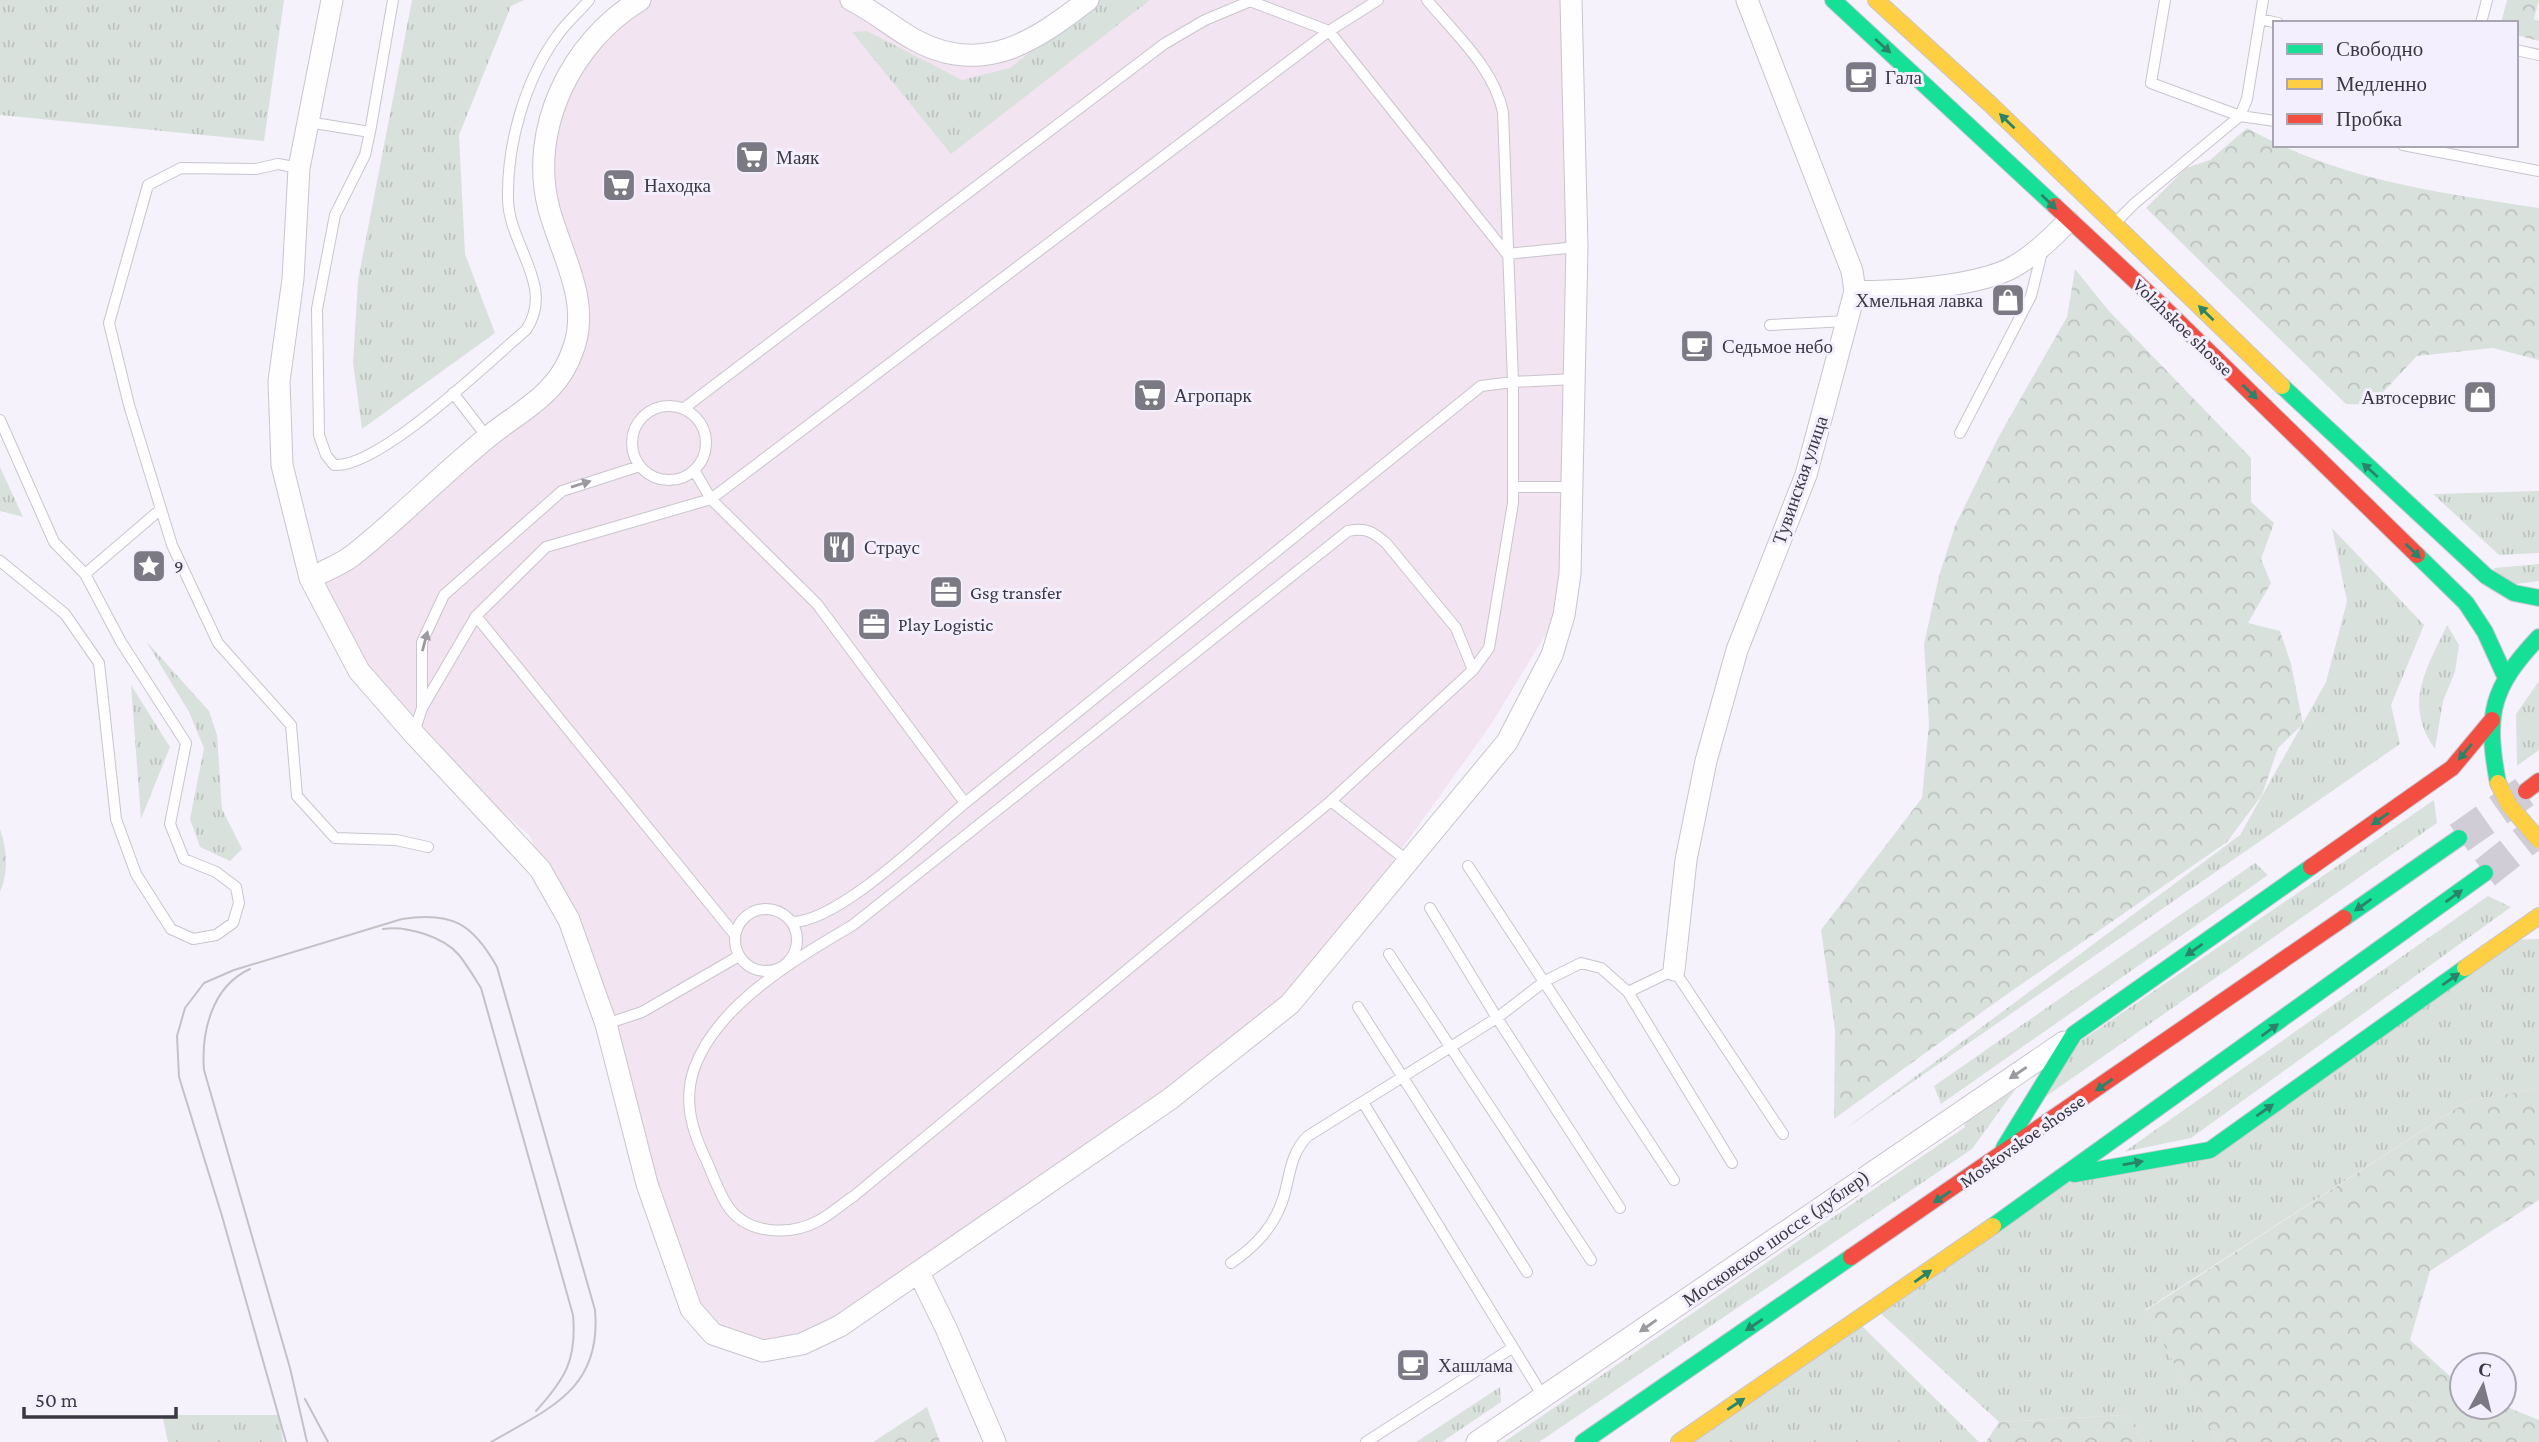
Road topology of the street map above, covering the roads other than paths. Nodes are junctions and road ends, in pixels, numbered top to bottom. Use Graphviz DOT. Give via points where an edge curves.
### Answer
graph roads {
  1 [pos="332,0"];
  2 [pos="393,0"];
  3 [pos="589,0"];
  4 [pos="640,0"];
  5 [pos="851,0"];
  6 [pos="1088,0"];
  7 [pos="1378,0"];
  8 [pos="1427,0"];
  9 [pos="1571,0"];
  10 [pos="1746,0"];
  11 [pos="1833,0"];
  12 [pos="1876,0"];
  13 [pos="2165,0"];
  14 [pos="2263,0"];
  15 [pos="2487,0"];
  16 [pos="1252,1"];
  17 [pos="2260,19"];
  18 [pos="2482,21"];
  19 [pos="2273,22"];
  20 [pos="1329,31"];
  21 [pos="2518,50"];
  22 [pos="2539,55"];
  23 [pos="2240,116"];
  24 [pos="2273,121"];
  25 [pos="309,122"];
  26 [pos="370,132"];
  27 [pos="2423,147"];
  28 [pos="2452,150"];
  29 [pos="299,168"];
  30 [pos="2539,171"];
  31 [pos="2068,221"];
  32 [pos="2113,225"];
  33 [pos="2044,244"];
  34 [pos="1577,247"];
  35 [pos="1507,254"];
  36 [pos="1856,291"];
  37 [pos="1850,320"];
  38 [pos="1770,325"];
  39 [pos="1574,379"];
  40 [pos="1513,382"];
  41 [pos="453,393"];
  42 [pos="683,409"];
  43 [pos="0,420"];
  44 [pos="1961,433"];
  45 [pos="487,437"];
  46 [pos="640,466"];
  47 [pos="694,470"];
  48 [pos="1513,487"];
  49 [pos="1572,487"];
  50 [pos="711,499"];
  51 [pos="161,509"];
  52 [pos="0,561"];
  53 [pos="85,574"];
  54 [pos="310,578"];
  55 [pos="2539,598"];
  56 [pos="477,616"];
  57 [pos="2539,637"];
  58 [pos="1474,670"];
  59 [pos="2505,676"];
  60 [pos="422,708"];
  61 [pos="2491,720"];
  62 [pos="414,734"];
  63 [pos="1331,801"];
  64 [pos="965,803"];
  65 [pos="2459,838"];
  66 [pos="2539,840"];
  67 [pos="428,847"];
  68 [pos="1409,862"];
  69 [pos="1468,866"];
  70 [pos="2485,873"];
  71 [pos="1430,908"];
  72 [pos="2539,916"];
  73 [pos="791,922"];
  74 [pos="735,935"];
  75 [pos="1389,954"];
  76 [pos="739,956"];
  77 [pos="783,966"];
  78 [pos="1674,970"];
  79 [pos="1545,981"];
  80 [pos="1628,992"];
  81 [pos="1357,1007"];
  82 [pos="1497,1018"];
  83 [pos="606,1024"];
  84 [pos="2074,1034"];
  85 [pos="1452,1046"];
  86 [pos="1403,1079"];
  87 [pos="1364,1104"];
  88 [pos="1783,1135"];
  89 [pos="1998,1158"];
  90 [pos="1732,1163"];
  91 [pos="2066,1175"];
  92 [pos="1674,1180"];
  93 [pos="1620,1208"];
  94 [pos="1591,1260"];
  95 [pos="1231,1263"];
  96 [pos="1527,1272"];
  97 [pos="919,1273"];
  98 [pos="1512,1348"];
  99 [pos="1544,1398"];
  100 [pos="995,1442"];
  101 [pos="1366,1442"];
  102 [pos="1477,1442"];
  103 [pos="1583,1442"];
  104 [pos="1679,1442"];
  1 -- 25 [label="street"];
  2 -- 26 [label="lane"];
  3 -- 41 [label="lane" via="556,36 529,89 513,142 509,208 536,289 537,314 526,330"];
  4 -- 45 [label="street" via="618,13 573,67 548,127 544,182 577,297 575,346 549,390"];
  5 -- 6 [label="street" via="916,41 954,55 992,55 1029,42"];
  7 -- 20 [label="lane"];
  8 -- 35 [label="lane" via="1498,89 1503,112"];
  9 -- 34 [label="street"];
  10 -- 36 [label="street, Тувинская улица"];
  11 -- 31 [label="main road, Volzhskoe shosse, one-way"];
  32 -- 12 [label="main road, Volzhskoe shosse, one-way"];
  13 -- 23 [label="lane" via="2151,83"];
  14 -- 17 [label="lane"];
  15 -- 18 [label="lane"];
  16 -- 20 [label="lane"];
  16 -- 42 [label="lane" via="1205,20 1164,44"];
  17 -- 19 [label="lane"];
  17 -- 23 [label="lane"];
  20 -- 35 [label="lane"];
  20 -- 50 [label="lane"];
  21 -- 22 [label="lane"];
  23 -- 24 [label="lane"];
  23 -- 32 [label="lane"];
  25 -- 26 [label="lane"];
  25 -- 29 [label="street"];
  26 -- 41 [label="lane" via="365,155 335,215 317,309 319,435 326,455 334,465 347,466 381,449"];
  27 -- 28 [label="lane"];
  28 -- 30 [label="lane"];
  29 -- 51 [label="lane" via="278,164 256,169 181,169 148,184 108,323"];
  29 -- 54 [label="street" via="279,422 282,465"];
  31 -- 33 [label="street"];
  31 -- 59 [label="main road, Volzhskoe shosse, one-way" via="2159,303 2466,603 2486,632"];
  55 -- 32 [label="main road, Volzhskoe shosse, one-way" via="2514,593 2486,576"];
  33 -- 36 [label="street" via="2013,267 1990,276 1888,292"];
  33 -- 44 [label="lane" via="2031,296"];
  34 -- 35 [label="lane"];
  34 -- 39 [label="street"];
  35 -- 40 [label="lane"];
  36 -- 37 [label="street, Тувинская улица"];
  37 -- 38 [label="lane"];
  37 -- 78 [label="street, Тувинская улица" via="1806,475 1737,650 1706,761 1686,860"];
  39 -- 40 [label="lane"];
  39 -- 49 [label="street"];
  40 -- 48 [label="lane"];
  40 -- 64 [label="lane" via="1481,386"];
  41 -- 45 [label="lane"];
  42 -- 46 [label="lane" via="659,408 639,421 632,443"];
  42 -- 47 [label="lane" via="701,425 705,436 702,461"];
  43 -- 53 [label="lane" via="54,542"];
  45 -- 54 [label="street" via="350,557"];
  46 -- 47 [label="lane" via="660,479 684,477"];
  60 -- 46 [label="lane, one-way" via="422,642 444,595 562,491"];
  47 -- 50 [label="lane"];
  48 -- 49 [label="lane"];
  48 -- 58 [label="lane" via="1489,648"];
  49 -- 68 [label="street" via="1570,574 1552,655 1507,742"];
  50 -- 56 [label="lane" via="546,547"];
  50 -- 64 [label="lane" via="817,604"];
  51 -- 53 [label="lane"];
  51 -- 67 [label="lane" via="172,545 218,643 291,725 297,796 335,838 396,840"];
  52 -- 53 [label="lane" via="65,614 99,663 116,819 136,874 171,929 193,939 216,934 233,923 239,903 236,887 216,872 184,859 170,824 187,743 121,642"];
  54 -- 62 [label="street" via="359,671"];
  56 -- 60 [label="lane"];
  56 -- 74 [label="lane"];
  57 -- 59 [label="main road"];
  58 -- 63 [label="lane"];
  58 -- 77 [label="lane" via="1456,628 1386,543 1373,531 1348,531 853,925"];
  59 -- 61 [label="main road"];
  60 -- 62 [label="lane"];
  61 -- 66 [label="main road, bridge" via="2491,753 2498,783 2516,815"];
  61 -- 84 [label="main road, one-way" via="2452,768"];
  62 -- 83 [label="street" via="540,869 569,920"];
  63 -- 68 [label="lane"];
  63 -- 77 [label="lane" via="854,1196 817,1221 785,1232 751,1227 728,1207 690,1118 688,1095 694,1069 710,1038"];
  64 -- 73 [label="lane" via="848,900 803,922"];
  65 -- 89 [label="main road, Moskovskoe shosse, one-way"];
  68 -- 97 [label="street" via="1290,1004 1170,1100"];
  69 -- 79 [label="lane"];
  91 -- 70 [label="main road, one-way"];
  71 -- 82 [label="lane"];
  91 -- 72 [label="main road, one-way" via="2210,1150"];
  73 -- 74 [label="lane" via="780,912 760,909 741,920"];
  73 -- 77 [label="lane" via="797,945"];
  74 -- 76 [label="lane"];
  75 -- 85 [label="lane"];
  76 -- 77 [label="lane" via="760,971"];
  76 -- 83 [label="lane" via="642,1012"];
  78 -- 80 [label="lane"];
  78 -- 88 [label="lane"];
  79 -- 80 [label="lane" via="1581,963 1601,968"];
  79 -- 82 [label="lane"];
  79 -- 92 [label="lane"];
  80 -- 90 [label="lane"];
  81 -- 86 [label="lane"];
  82 -- 85 [label="lane"];
  82 -- 93 [label="lane"];
  83 -- 97 [label="street" via="647,1184 679,1282 691,1309 713,1334 764,1352 802,1344 841,1326"];
  84 -- 89 [label="main road"];
  84 -- 99 [label="street, Московское шоссе (дублер), one-way"];
  85 -- 86 [label="lane"];
  85 -- 94 [label="lane"];
  86 -- 87 [label="lane"];
  86 -- 96 [label="lane"];
  87 -- 95 [label="lane" via="1298,1146 1281,1205 1265,1234"];
  87 -- 98 [label="lane"];
  89 -- 103 [label="main road, Moskovskoe shosse, one-way"];
  104 -- 91 [label="main road, one-way"];
  97 -- 100 [label="street"];
  98 -- 99 [label="lane"];
  98 -- 101 [label="lane"];
  99 -- 102 [label="street, Московское шоссе (дублер)"];
}
